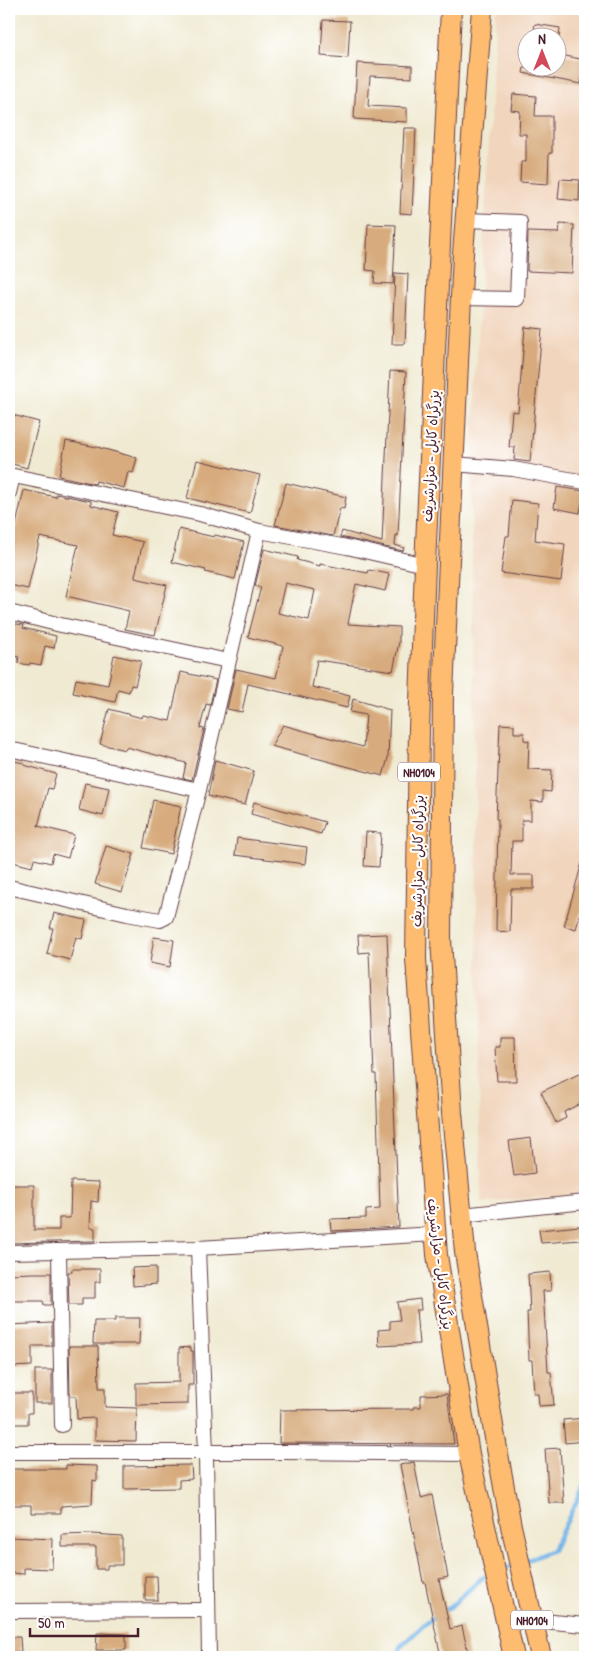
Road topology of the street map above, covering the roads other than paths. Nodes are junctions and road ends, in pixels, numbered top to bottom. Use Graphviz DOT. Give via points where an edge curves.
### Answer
graph roads {
  1 [pos="451,9"];
  2 [pos="482,9"];
  3 [pos="465,220"];
  4 [pos="438,298"];
  5 [pos="460,298"];
  6 [pos="430,463"];
  7 [pos="454,464"];
  8 [pos="11,476"];
  9 [pos="585,482"];
  10 [pos="9,493"];
  11 [pos="259,531"];
  12 [pos="425,565"];
  13 [pos="9,612"];
  14 [pos="228,661"];
  15 [pos="9,750"];
  16 [pos="199,790"];
  17 [pos="418,812"];
  18 [pos="442,813"];
  19 [pos="9,887"];
  20 [pos="585,1202"];
  21 [pos="462,1215"];
  22 [pos="435,1234"];
  23 [pos="198,1248"];
  24 [pos="59,1251"];
  25 [pos="9,1252"];
  26 [pos="466,1252"];
  27 [pos="437,1255"];
  28 [pos="62,1425"];
  29 [pos="494,1432"];
  30 [pos="467,1445"];
  31 [pos="9,1452"];
  32 [pos="206,1453"];
  33 [pos="208,1610"];
  34 [pos="9,1612"];
  35 [pos="532,1620"];
  36 [pos="585,1625"];
  37 [pos="209,1657"];
  38 [pos="514,1657"];
  39 [pos="541,1657"];
  1 -- 4 [label="highway, بزرگراه کابل - مزارشریف / NH0104"];
  2 -- 3 [label="highway, بزرگراه کابل - مزارشریف / NH0104"];
  3 -- 5 [label="highway, بزرگراه کابل - مزارشریف / NH0104"];
  3 -- 5 [label="street" via="520,222 517,299"];
  4 -- 5 [label="highway"];
  4 -- 6 [label="highway, بزرگراه کابل - مزارشریف / NH0104"];
  5 -- 7 [label="highway, بزرگراه کابل - مزارشریف / NH0104"];
  6 -- 7 [label="highway"];
  6 -- 12 [label="highway, بزرگراه کابل - مزارشریف / NH0104"];
  7 -- 9 [label="street" via="513,469"];
  7 -- 18 [label="highway, بزرگراه کابل - مزارشریف / NH0104" via="443,692"];
  8 -- 10 [label="street"];
  8 -- 11 [label="street" via="200,514"];
  11 -- 12 [label="street"];
  11 -- 14 [label="street"];
  12 -- 17 [label="highway, بزرگراه کابل - مزارشریف / NH0104"];
  13 -- 14 [label="street"];
  14 -- 16 [label="street"];
  15 -- 16 [label="street"];
  16 -- 19 [label="street" via="166,917 160,920 127,914"];
  17 -- 18 [label="highway"];
  17 -- 22 [label="highway, بزرگراه کابل - مزارشریف / NH0104" via="416,959"];
  18 -- 21 [label="highway, بزرگراه کابل - مزارشریف / NH0104" via="441,940"];
  20 -- 21 [label="street"];
  21 -- 26 [label="highway, بزرگراه کابل - مزارشریف / NH0104"];
  22 -- 23 [label="street"];
  22 -- 27 [label="highway, بزرگراه کابل - مزارشریف / NH0104"];
  23 -- 24 [label="street"];
  23 -- 32 [label="street"];
  24 -- 25 [label="street"];
  24 -- 28 [label="street"];
  26 -- 27 [label="highway"];
  26 -- 29 [label="highway, بزرگراه کابل - مزارشریف / NH0104"];
  27 -- 30 [label="highway, بزرگراه کابل - مزارشریف / NH0104"];
  29 -- 30 [label="highway"];
  29 -- 35 [label="highway, بزرگراه کابل - مزارشریف / NH0104"];
  30 -- 32 [label="street"];
  30 -- 38 [label="highway, بزرگراه کابل - مزارشریف / NH0104"];
  31 -- 32 [label="street"];
  32 -- 33 [label="street"];
  33 -- 34 [label="street"];
  33 -- 37 [label="street"];
  35 -- 36 [label="street"];
  35 -- 39 [label="highway, NH0104"];
}
